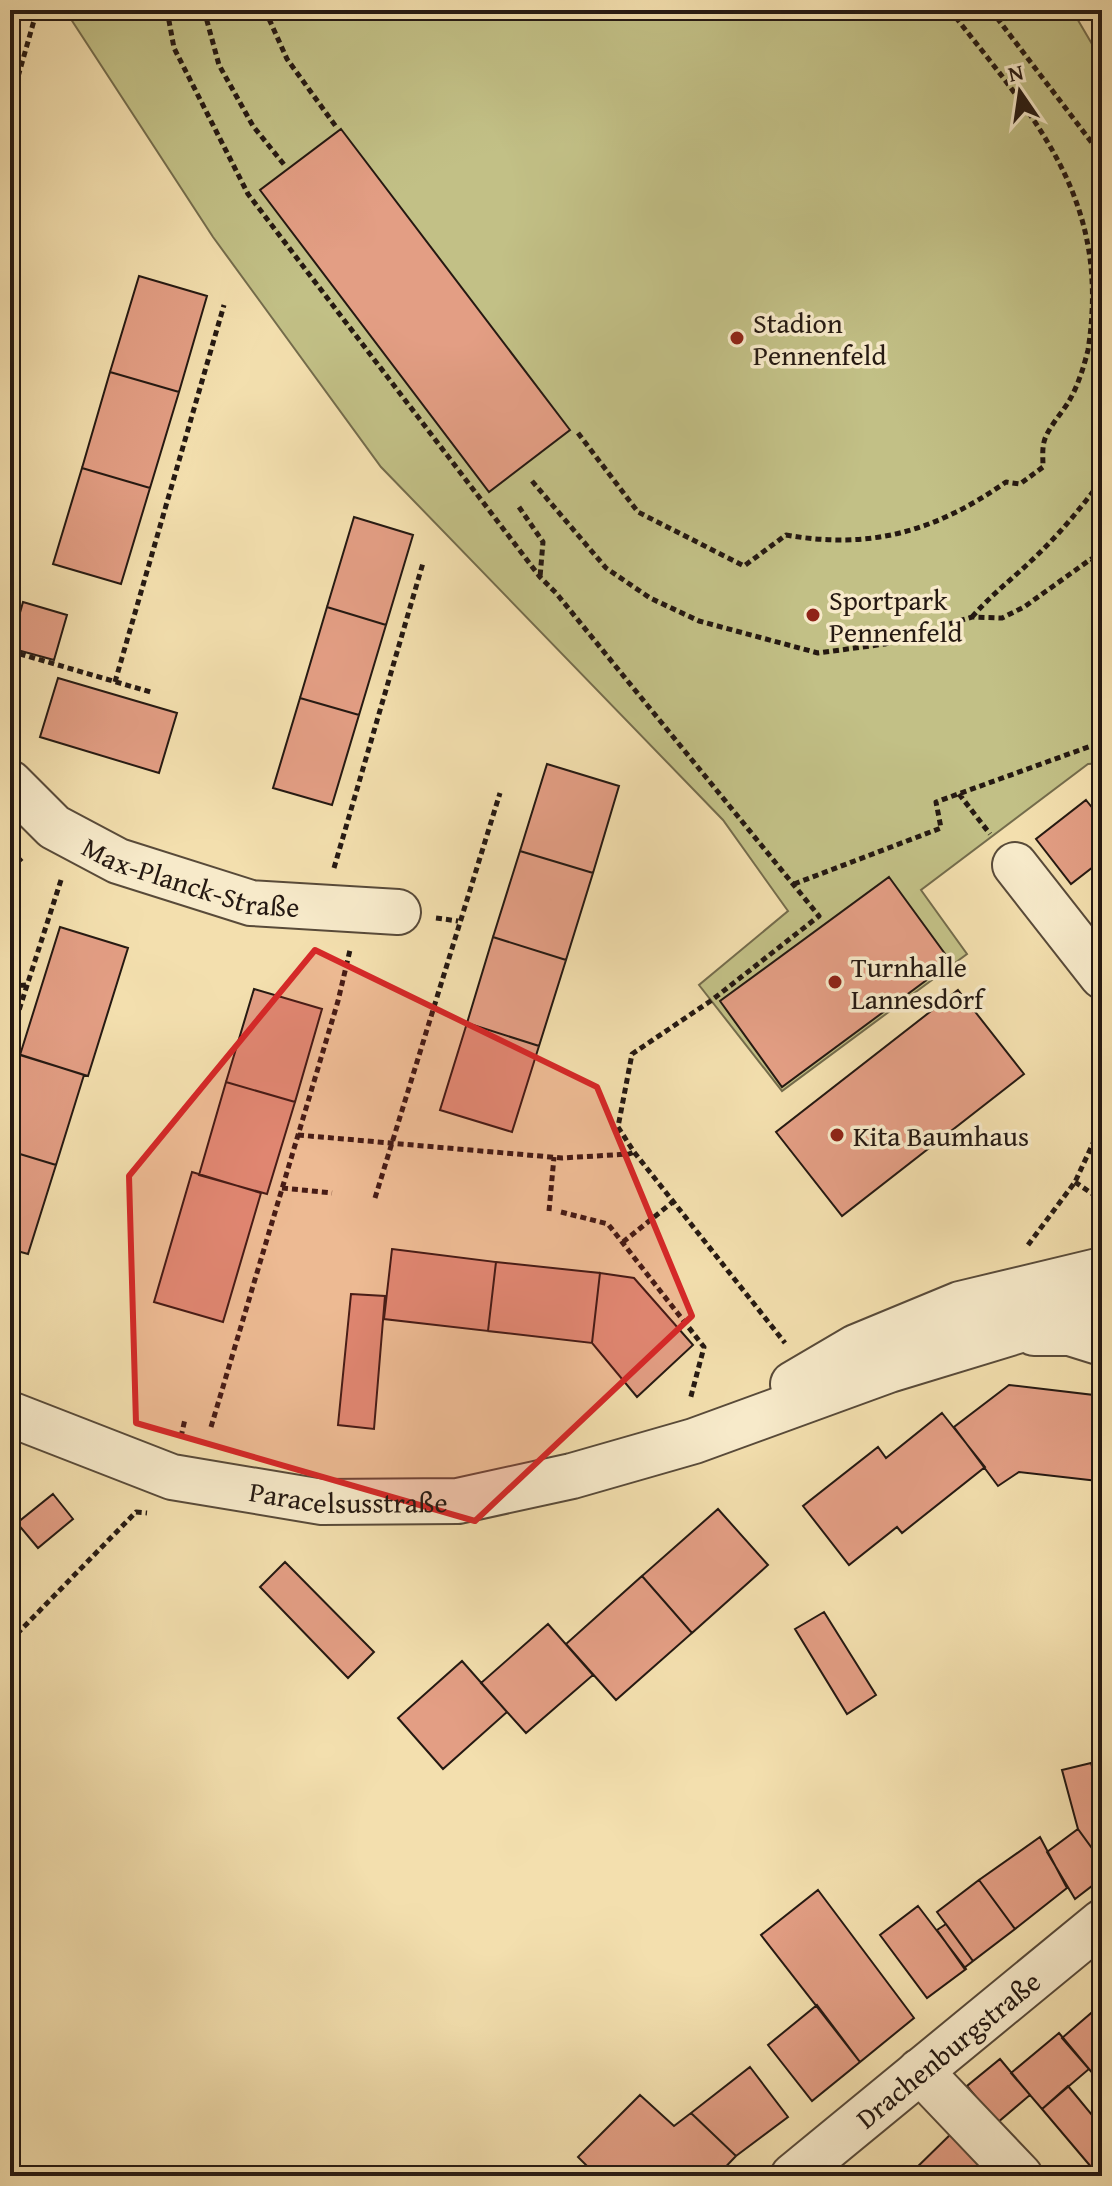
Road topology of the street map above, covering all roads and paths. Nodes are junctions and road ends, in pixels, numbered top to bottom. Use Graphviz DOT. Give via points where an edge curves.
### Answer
graph roads {
  1 [pos="37,10"];
  2 [pos="167,10"];
  3 [pos="204,10"];
  4 [pos="265,10"];
  5 [pos="950,10"];
  6 [pos="991,10"];
  7 [pos="1089,10"];
  8 [pos="1102,33"];
  9 [pos="10,105"];
  10 [pos="337,128"];
  11 [pos="1102,156"];
  12 [pos="286,167"];
  13 [pos="224,305"];
  14 [pos="578,433"];
  15 [pos="1102,480"];
  16 [pos="532,481"];
  17 [pos="519,507"];
  18 [pos="423,563"];
  19 [pos="1102,566"];
  20 [pos="540,577"];
  21 [pos="972,617"];
  22 [pos="10,651"];
  23 [pos="115,682"];
  24 [pos="154,693"];
  25 [pos="1102,742"];
  26 [pos="10,783"];
  27 [pos="500,793"];
  28 [pos="959,794"];
  29 [pos="75,839"];
  30 [pos="1015,865"];
  31 [pos="794,884"];
  32 [pos="360,910"];
  33 [pos="1102,976"];
  34 [pos="26,985"];
  35 [pos="10,986"];
  36 [pos="10,1038"];
  37 [pos="1102,1124"];
  38 [pos="298,1135"];
  39 [pos="392,1144"];
  40 [pos="634,1152"];
  41 [pos="554,1157"];
  42 [pos="1075,1182"];
  43 [pos="282,1188"];
  44 [pos="332,1193"];
  45 [pos="375,1198"];
  46 [pos="674,1201"];
  47 [pos="549,1211"];
  48 [pos="561,1212"];
  49 [pos="1102,1212"];
  50 [pos="623,1242"];
  51 [pos="1016,1250"];
  52 [pos="1102,1270"];
  53 [pos="1102,1305"];
  54 [pos="1016,1333"];
  55 [pos="1102,1343"];
  56 [pos="790,1350"];
  57 [pos="10,1414"];
  58 [pos="211,1427"];
  59 [pos="694,1441"];
  60 [pos="172,1477"];
  61 [pos="10,1641"];
  62 [pos="1102,1922"];
  63 [pos="920,2071"];
  64 [pos="793,2176"];
  65 [pos="1020,2176"];
  1 -- 9 [label="path"];
  2 -- 20 [label="path" via="174,48 248,194"];
  3 -- 12 [label="path" via="219,65 253,126"];
  4 -- 10 [label="path" via="287,59"];
  5 -- 14 [label="path" via="1056,146 1078,192 1093,244 1096,316 1072,396 1044,441 1043,467 1020,484 1006,482 977,503 920,529 847,541 786,535 744,566 638,512"];
  6 -- 11 [label="path"];
  7 -- 8 [label="path"];
  13 -- 23 [label="path"];
  15 -- 21 [label="path" via="1068,524"];
  16 -- 21 [label="path" via="606,568 650,598 699,621 818,653 885,644"];
  17 -- 20 [label="path" via="543,542"];
  18 -- 32 [label="path"];
  19 -- 21 [label="path" via="1091,559 1002,618"];
  20 -- 31 [label="path"];
  22 -- 23 [label="path"];
  23 -- 24 [label="path"];
  25 -- 28 [label="path"];
  26 -- 29 [label="street, Max-Planck-Straße" via="54,827"];
  27 -- 39 [label="path"];
  28 -- 30 [label="path"];
  28 -- 31 [label="path" via="936,802 941,828"];
  29 -- 32 [label="street, Max-Planck-Straße" via="118,861 251,903"];
  29 -- 34 [label="path"];
  30 -- 33 [label="street"];
  31 -- 40 [label="path" via="819,916 712,1000 632,1054 618,1127"];
  32 -- 38 [label="path"];
  34 -- 35 [label="path"];
  34 -- 36 [label="path"];
  37 -- 42 [label="path"];
  38 -- 39 [label="path"];
  38 -- 43 [label="path"];
  39 -- 41 [label="path"];
  39 -- 45 [label="path"];
  40 -- 41 [label="path"];
  40 -- 46 [label="path"];
  41 -- 47 [label="path"];
  42 -- 49 [label="path" via="1097,1197"];
  42 -- 51 [label="path" via="1030,1244"];
  43 -- 44 [label="path"];
  43 -- 58 [label="path"];
  46 -- 50 [label="path"];
  46 -- 56 [label="path"];
  48 -- 50 [label="path" via="608,1224"];
  50 -- 59 [label="path" via="704,1347 690,1400"];
  52 -- 59 [label="street, Paracelsusstraße" via="960,1304 869,1342"];
  53 -- 54 [label="street, Paracelsusstraße"];
  54 -- 55 [label="street, Paracelsusstraße" via="1070,1333"];
  54 -- 59 [label="street, Paracelsusstraße" via="889,1370"];
  57 -- 60 [label="street, Paracelsusstraße"];
  59 -- 60 [label="street, Paracelsusstraße" via="458,1501 322,1502"];
  60 -- 61 [label="path" via="165,1515 136,1512"];
  62 -- 63 [label="street, Drachenburgstraße"];
  63 -- 64 [label="street, Drachenburgstraße"];
  63 -- 65 [label="street"];
}
